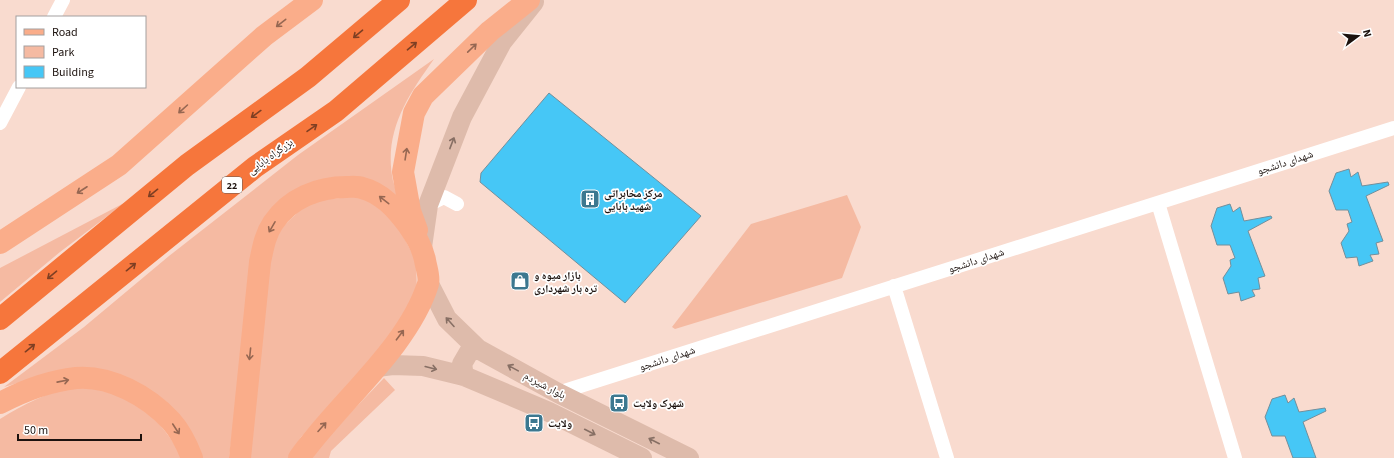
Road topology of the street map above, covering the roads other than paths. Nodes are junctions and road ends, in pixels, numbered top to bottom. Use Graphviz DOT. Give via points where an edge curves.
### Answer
graph roads {
  1 [pos="62,0"];
  2 [pos="312,0"];
  3 [pos="399,0"];
  4 [pos="466,0"];
  5 [pos="528,0"];
  6 [pos="536,0"];
  7 [pos="383,9"];
  8 [pos="54,16"];
  9 [pos="18,88"];
  10 [pos="4,109"];
  11 [pos="0,123"];
  12 [pos="1394,128"];
  13 [pos="1158,203"];
  14 [pos="457,204"];
  15 [pos="428,205"];
  16 [pos="0,243"];
  17 [pos="422,247"];
  18 [pos="428,282"];
  19 [pos="894,286"];
  20 [pos="0,319"];
  21 [pos="484,346"];
  22 [pos="385,366"];
  23 [pos="0,373"];
  24 [pos="464,376"];
  25 [pos="558,393"];
  26 [pos="0,403"];
  27 [pos="549,412"];
  28 [pos="192,458"];
  29 [pos="240,458"];
  30 [pos="298,458"];
  31 [pos="642,458"];
  32 [pos="689,458"];
  33 [pos="947,458"];
  34 [pos="1235,458"];
  1 -- 8 [label="street"];
  2 -- 16 [label="main road, one-way" via="264,36 119,165"];
  3 -- 7 [label="highway"];
  23 -- 4 [label="highway, بزرگراه بابایی / 22, one-way" via="255,166 336,111"];
  17 -- 5 [label="main road, one-way" via="410,211 403,172 414,113 423,96 490,31"];
  15 -- 6 [label="main road, one-way" via="462,117 502,42"];
  7 -- 20 [label="highway, one-way" via="308,77 187,165"];
  9 -- 10 [label="street"];
  10 -- 11 [label="street"];
  12 -- 13 [label="street, شهدای دانشجو"];
  13 -- 19 [label="street, شهدای دانشجو"];
  13 -- 34 [label="street"];
  14 -- 15 [label="street" via="444,197"];
  15 -- 17 [label="main road"];
  17 -- 18 [label="main road"];
  17 -- 29 [label="main road, one-way" via="392,206 380,196 361,187 335,187 310,193 290,204 274,222 264,241 260,262"];
  21 -- 18 [label="main road, بلوار شیردم, one-way" via="447,319"];
  22 -- 18 [label="main road, one-way" via="416,315"];
  19 -- 25 [label="street, شهدای دانشجو"];
  19 -- 33 [label="street"];
  21 -- 24 [label="main road" via="469,352 462,364"];
  25 -- 21 [label="main road, بلوار شیردم, one-way"];
  22 -- 24 [label="main road, بلوار شیردم, one-way" via="422,366"];
  30 -- 22 [label="main road, one-way" via="316,434"];
  24 -- 27 [label="main road, بلوار شیردم"];
  25 -- 27 [label="main road"];
  32 -- 25 [label="main road, بلوار شیردم, one-way"];
  26 -- 28 [label="main road, one-way" via="46,384 75,378 95,378 110,382 150,402 171,421"];
  27 -- 31 [label="main road, بلوار شیردم, one-way"];
}
